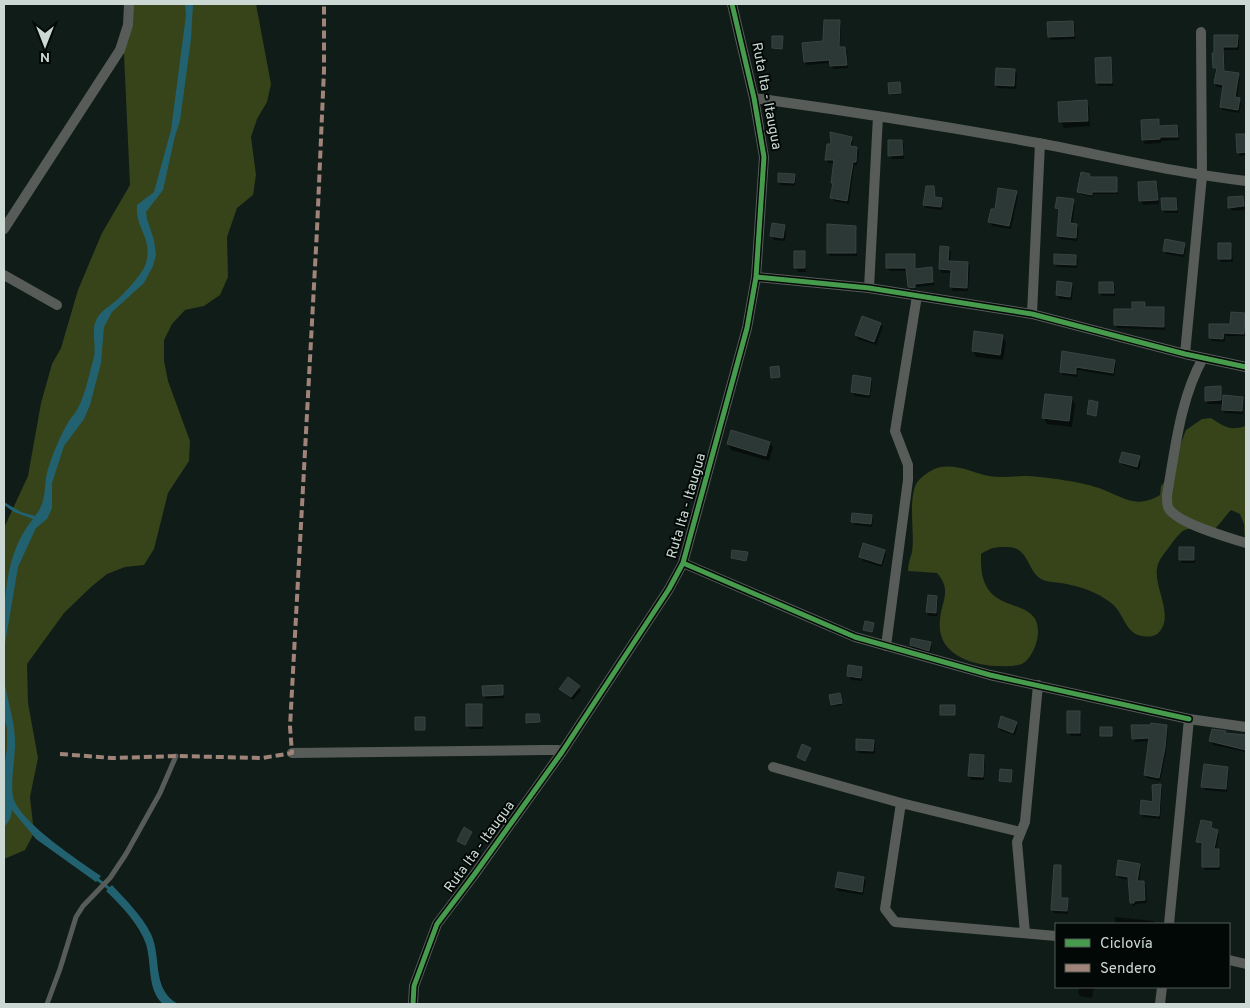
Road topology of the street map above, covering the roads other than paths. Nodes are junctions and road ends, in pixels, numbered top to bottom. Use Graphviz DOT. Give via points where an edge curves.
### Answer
graph roads {
  1 [pos="129,4"];
  2 [pos="732,4"];
  3 [pos="1201,32"];
  4 [pos="754,98"];
  5 [pos="878,116"];
  6 [pos="1040,143"];
  7 [pos="1202,176"];
  8 [pos="1246,181"];
  9 [pos="4,229"];
  10 [pos="4,275"];
  11 [pos="756,278"];
  12 [pos="869,288"];
  13 [pos="917,296"];
  14 [pos="57,305"];
  15 [pos="1032,314"];
  16 [pos="1185,354"];
  17 [pos="1203,358"];
  18 [pos="1246,367"];
  19 [pos="1246,543"];
  20 [pos="683,563"];
  21 [pos="886,646"];
  22 [pos="1038,686"];
  23 [pos="1189,719"];
  24 [pos="1246,727"];
  25 [pos="562,752"];
  26 [pos="292,753"];
  27 [pos="176,756"];
  28 [pos="773,767"];
  29 [pos="901,803"];
  30 [pos="1021,832"];
  31 [pos="1169,923"];
  32 [pos="1025,933"];
  33 [pos="1055,936"];
  34 [pos="1230,960"];
  35 [pos="1246,964"];
  36 [pos="1162,988"];
  37 [pos="47,1004"];
  38 [pos="413,1004"];
  39 [pos="1160,1004"];
  1 -- 9 [label="street" via="128,25 120,50"];
  2 -- 4 [label="street, Ruta Ita - Itaugua"];
  3 -- 7 [label="street"];
  4 -- 5 [label="street"];
  4 -- 11 [label="street, Ruta Ita - Itaugua" via="764,157"];
  5 -- 6 [label="street"];
  5 -- 12 [label="street"];
  6 -- 7 [label="street"];
  6 -- 15 [label="street"];
  7 -- 8 [label="street"];
  7 -- 16 [label="street"];
  10 -- 14 [label="street"];
  11 -- 12 [label="street"];
  11 -- 20 [label="street, Ruta Ita - Itaugua" via="747,328"];
  12 -- 13 [label="street"];
  13 -- 15 [label="street"];
  13 -- 21 [label="street" via="894,431 908,465 908,480"];
  15 -- 16 [label="street"];
  16 -- 17 [label="street"];
  17 -- 18 [label="street"];
  17 -- 19 [label="street" via="1183,413 1167,495 1168,506 1172,512 1205,530"];
  20 -- 21 [label="street" via="855,637"];
  20 -- 25 [label="street, Ruta Ita - Itaugua"];
  21 -- 22 [label="street"];
  22 -- 23 [label="street"];
  22 -- 30 [label="street" via="1025,822"];
  23 -- 24 [label="street"];
  23 -- 31 [label="street"];
  25 -- 26 [label="street"];
  25 -- 38 [label="street, Ruta Ita - Itaugua" via="437,924 414,986"];
  27 -- 37 [label="lane" via="160,793 110,878 76,917"];
  28 -- 29 [label="street"];
  29 -- 30 [label="street"];
  29 -- 32 [label="street" via="885,909 894,922"];
  30 -- 32 [label="street" via="1017,842"];
  32 -- 33 [label="street"];
  34 -- 35 [label="street"];
  36 -- 39 [label="street"];
}
